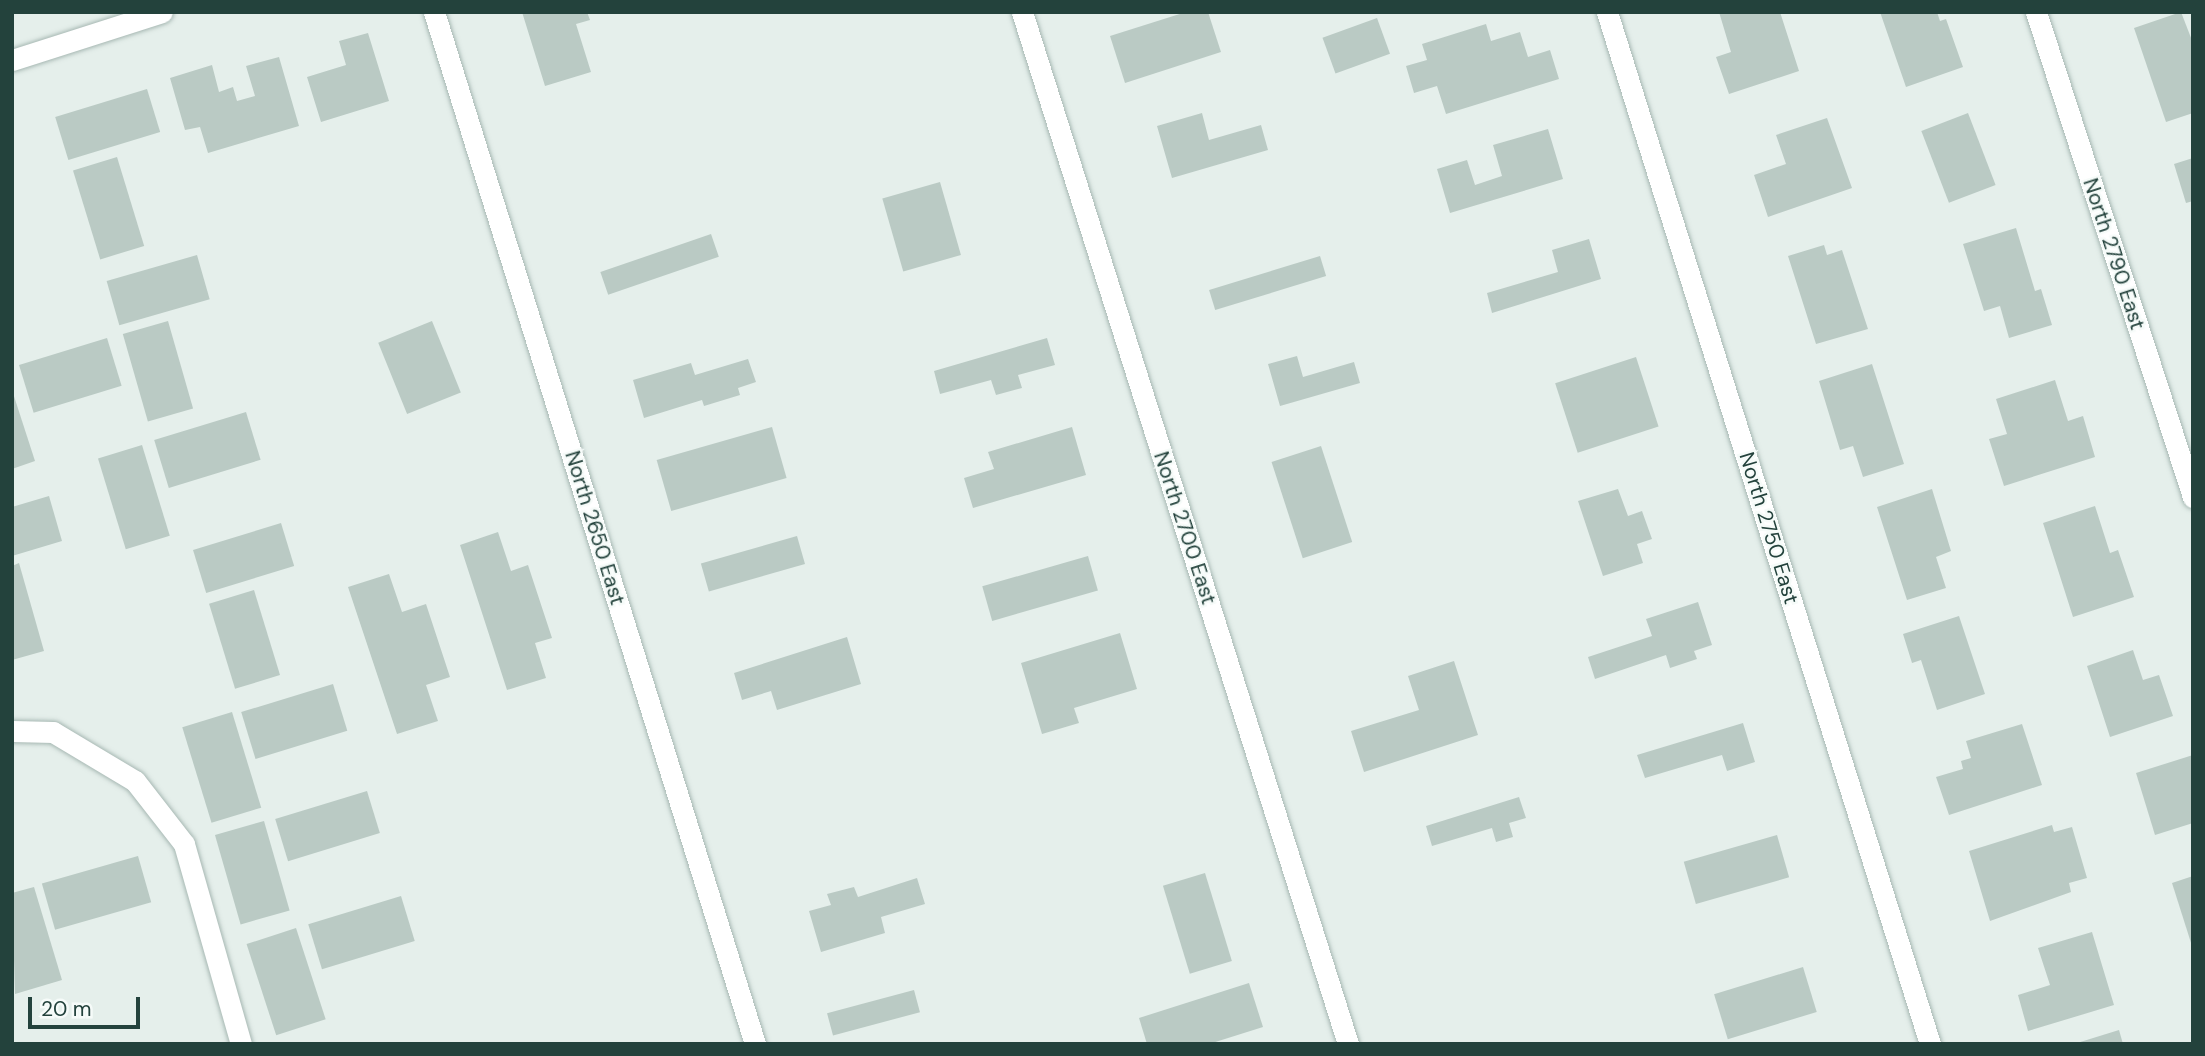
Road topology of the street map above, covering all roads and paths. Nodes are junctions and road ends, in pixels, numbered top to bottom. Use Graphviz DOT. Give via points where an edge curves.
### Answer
graph roads {
  1 [pos="162,12"];
  2 [pos="434,12"];
  3 [pos="1022,12"];
  4 [pos="1607,12"];
  5 [pos="2035,12"];
  6 [pos="12,60"];
  7 [pos="2193,497"];
  8 [pos="12,731"];
  9 [pos="241,1044"];
  10 [pos="755,1044"];
  11 [pos="1348,1044"];
  12 [pos="1930,1044"];
  1 -- 6 [label="street"];
  2 -- 10 [label="street, North 2650 East"];
  3 -- 11 [label="street, North 2700 East"];
  4 -- 12 [label="street, North 2750 East"];
  5 -- 7 [label="street, North 2790 East"];
  8 -- 9 [label="street" via="53,732 135,781 184,844"];
}
